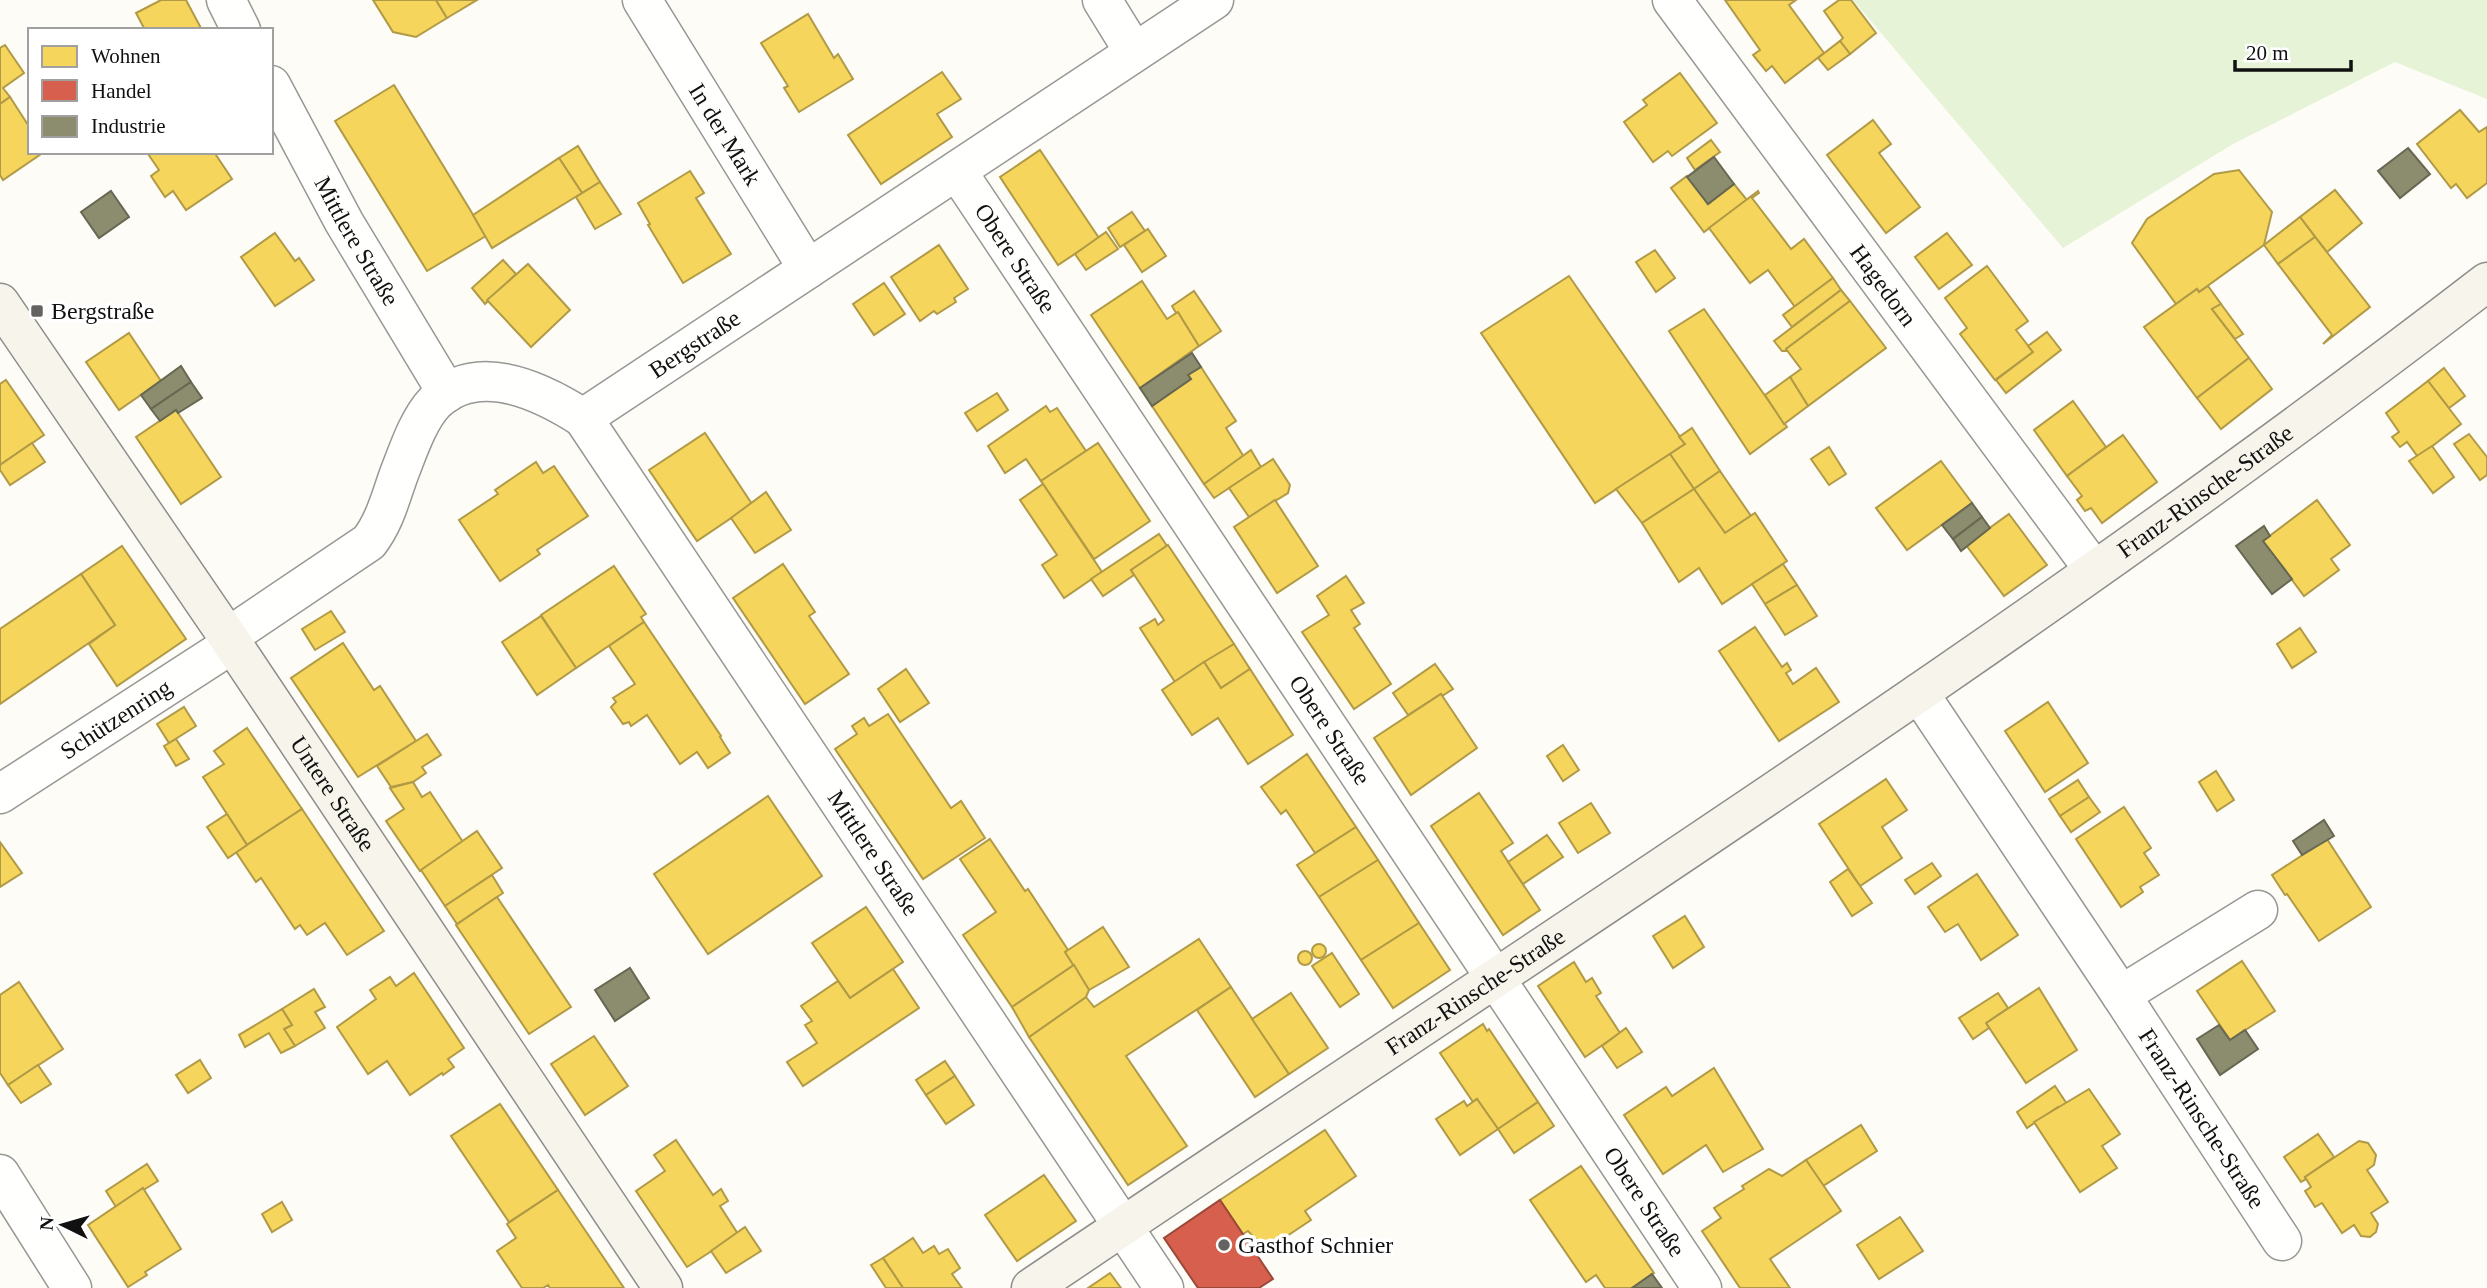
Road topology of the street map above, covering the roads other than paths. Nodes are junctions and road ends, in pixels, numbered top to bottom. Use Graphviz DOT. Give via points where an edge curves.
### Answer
graph roads {
  1 [pos="226,0"];
  2 [pos="642,0"];
  3 [pos="1102,0"];
  4 [pos="1214,0"];
  5 [pos="1672,0"];
  6 [pos="241,28"];
  7 [pos="1134,52"];
  8 [pos="273,90"];
  9 [pos="957,171"];
  10 [pos="808,269"];
  11 [pos="2487,282"];
  12 [pos="0,303"];
  13 [pos="447,393"];
  14 [pos="583,418"];
  15 [pos="2094,570"];
  16 [pos="230,641"];
  17 [pos="1919,693"];
  18 [pos="0,794"];
  19 [pos="2258,910"];
  20 [pos="1495,978"];
  21 [pos="2122,995"];
  22 [pos="0,1174"];
  23 [pos="1122,1226"];
  24 [pos="2282,1241"];
  25 [pos="72,1288"];
  26 [pos="663,1288"];
  27 [pos="1031,1288"];
  28 [pos="1164,1288"];
  29 [pos="1702,1288"];
  1 -- 6 [label="street"];
  2 -- 10 [label="street, In der Mark"];
  3 -- 7 [label="street"];
  4 -- 7 [label="street, Bergstraße"];
  5 -- 15 [label="street, Hagedorn"];
  7 -- 9 [label="street, Bergstraße"];
  8 -- 13 [label="street, Mittlere Straße" via="344,222"];
  9 -- 10 [label="street, Bergstraße"];
  9 -- 20 [label="street, Obere Straße"];
  10 -- 14 [label="street, Bergstraße"];
  11 -- 15 [label="street, Franz-Rinsche-Straße" via="2340,395"];
  12 -- 16 [label="street, Untere Straße"];
  13 -- 14 [label="street" via="477,382 499,382 554,399"];
  13 -- 16 [label="street" via="419,427 385,519 369,542"];
  14 -- 23 [label="street, Mittlere Straße"];
  15 -- 17 [label="street, Franz-Rinsche-Straße"];
  16 -- 18 [label="street, Schützenring"];
  16 -- 26 [label="street, Untere Straße"];
  17 -- 20 [label="street, Franz-Rinsche-Straße"];
  17 -- 21 [label="street, Franz-Rinsche-Straße"];
  19 -- 21 [label="street"];
  20 -- 23 [label="street, Franz-Rinsche-Straße"];
  20 -- 29 [label="street, Obere Straße"];
  21 -- 24 [label="street, Franz-Rinsche-Straße"];
  22 -- 25 [label="street"];
  23 -- 27 [label="street, Franz-Rinsche-Straße"];
  23 -- 28 [label="street, Mittlere Straße"];
}
